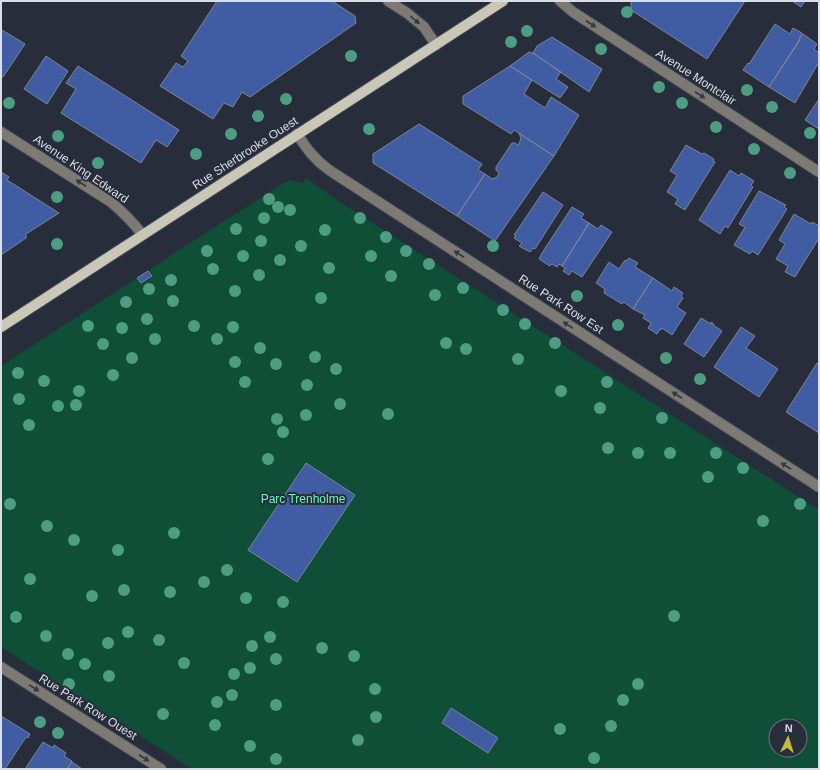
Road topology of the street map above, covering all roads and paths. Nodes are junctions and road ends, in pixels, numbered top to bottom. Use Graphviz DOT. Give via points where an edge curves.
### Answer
graph roads {
  1 [pos="388,1"];
  2 [pos="503,1"];
  3 [pos="560,1"];
  4 [pos="436,45"];
  5 [pos="1,132"];
  6 [pos="297,134"];
  7 [pos="819,172"];
  8 [pos="142,234"];
  9 [pos="1,326"];
  10 [pos="819,487"];
  11 [pos="1,667"];
  12 [pos="161,769"];
  1 -- 4 [label="street, one-way" via="424,27"];
  2 -- 4 [label="main road, Rue Sherbrooke Ouest"];
  3 -- 7 [label="street, Avenue Montclair, one-way" via="573,12"];
  4 -- 6 [label="main road, Rue Sherbrooke Ouest"];
  8 -- 5 [label="street, Avenue King Edward, one-way" via="132,220 111,202"];
  6 -- 8 [label="main road, Rue Sherbrooke Ouest"];
  10 -- 6 [label="street, Rue Park Row Est, one-way" via="329,170 308,151"];
  8 -- 9 [label="main road, Rue Sherbrooke Ouest"];
  11 -- 12 [label="street, Rue Park Row Ouest, one-way"];
}
